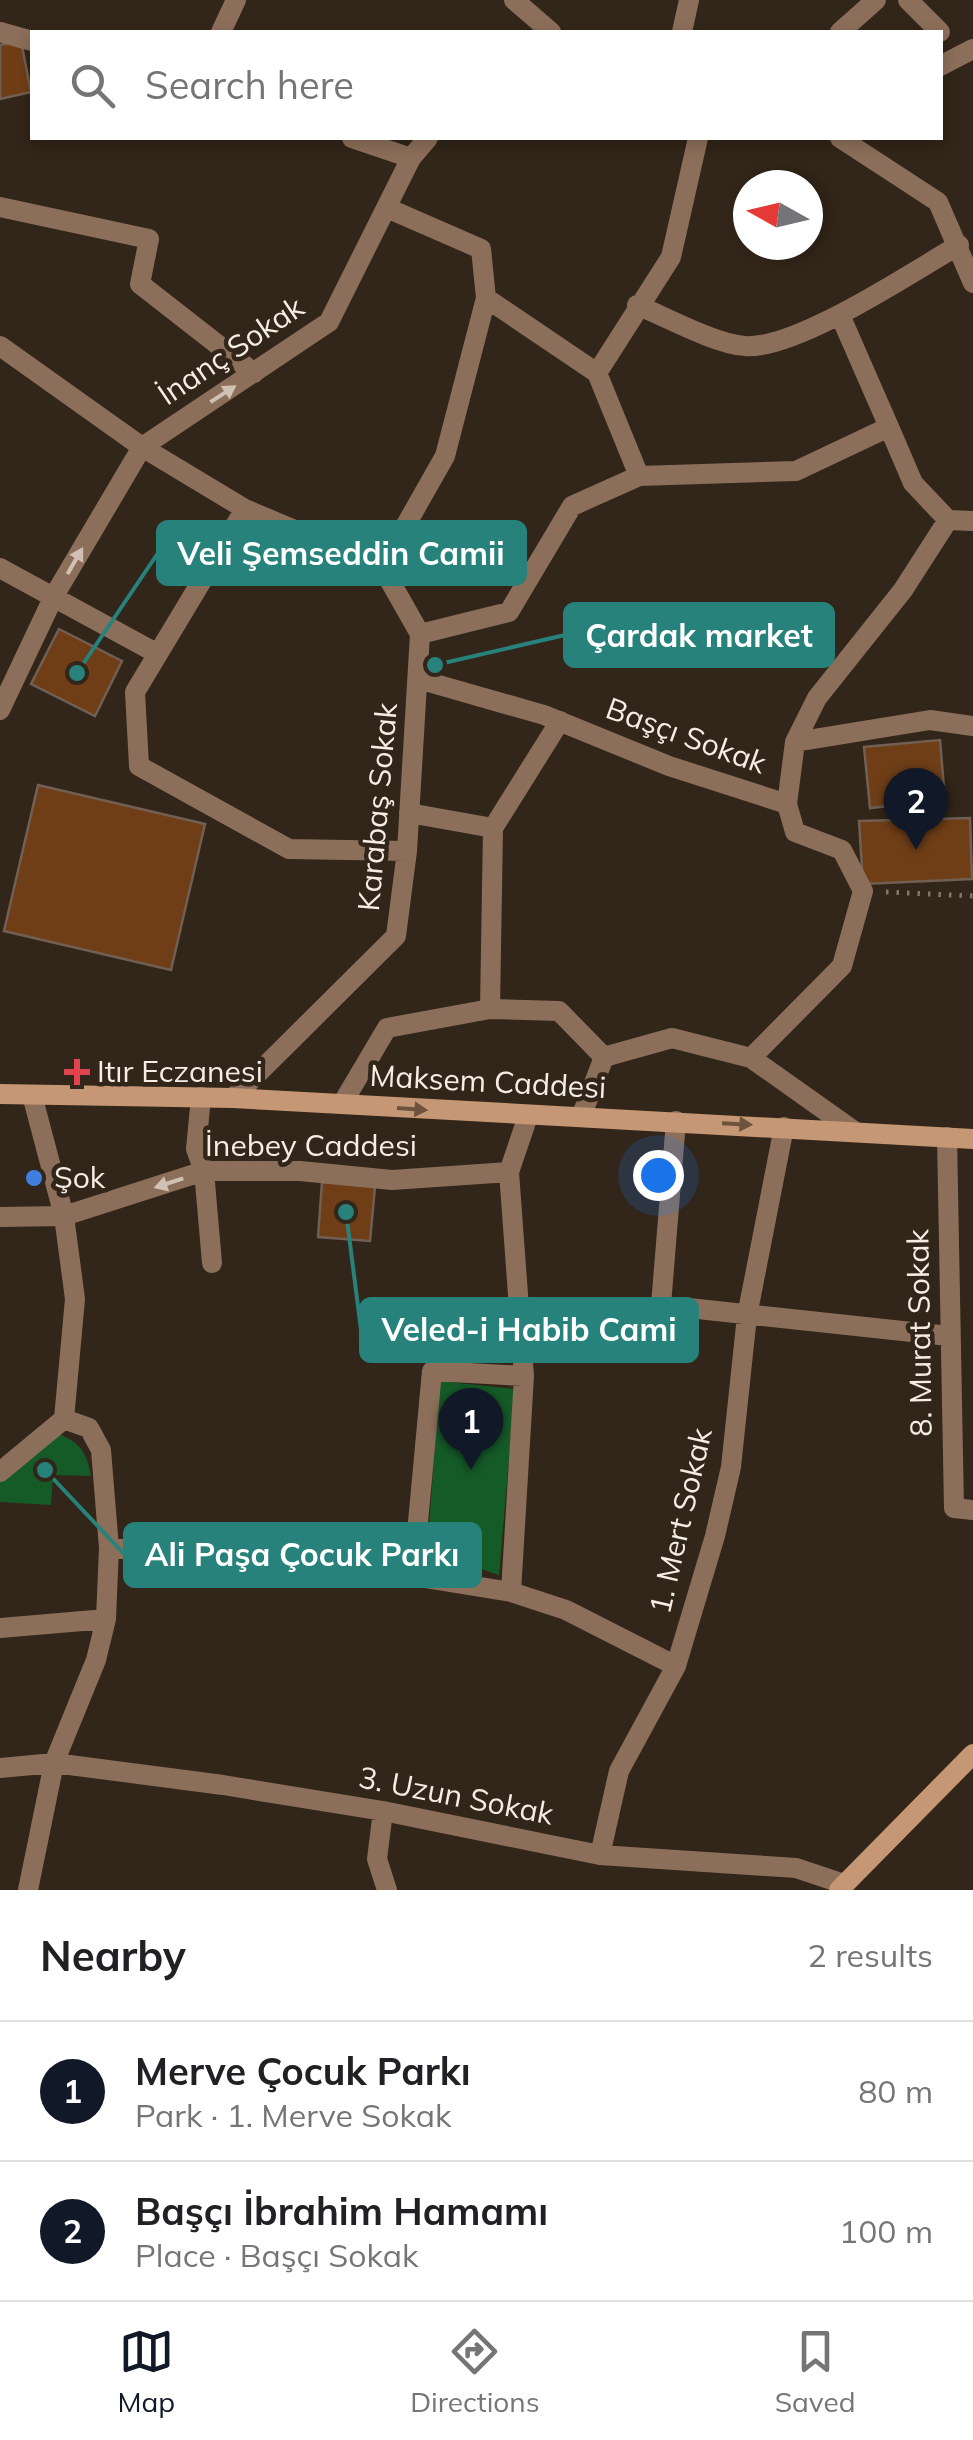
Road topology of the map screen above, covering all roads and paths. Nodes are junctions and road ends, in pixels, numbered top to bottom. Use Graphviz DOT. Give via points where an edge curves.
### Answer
graph roads {
  1 [pos="236,0"];
  2 [pos="514,0"];
  3 [pos="689,0"];
  4 [pos="876,0"];
  5 [pos="908,0"];
  6 [pos="222,30"];
  7 [pos="549,30"];
  8 [pos="682,30"];
  9 [pos="842,30"];
  10 [pos="937,30"];
  11 [pos="0,32"];
  12 [pos="943,35"];
  13 [pos="30,40"];
  14 [pos="968,52"];
  15 [pos="943,64"];
  16 [pos="358,140"];
  17 [pos="426,140"];
  18 [pos="698,140"];
  19 [pos="843,140"];
  20 [pos="411,158"];
  21 [pos="0,208"];
  22 [pos="387,208"];
  23 [pos="958,245"];
  24 [pos="973,282"];
  25 [pos="486,298"];
  26 [pos="637,305"];
  27 [pos="840,315"];
  28 [pos="0,346"];
  29 [pos="254,373"];
  30 [pos="597,373"];
  31 [pos="889,427"];
  32 [pos="142,447"];
  33 [pos="638,476"];
  34 [pos="245,509"];
  35 [pos="948,520"];
  36 [pos="973,522"];
  37 [pos="382,567"];
  38 [pos="0,568"];
  39 [pos="54,596"];
  40 [pos="420,634"];
  41 [pos="158,654"];
  42 [pos="418,679"];
  43 [pos="0,710"];
  44 [pos="560,722"];
  45 [pos="973,726"];
  46 [pos="795,742"];
  47 [pos="788,804"];
  48 [pos="409,813"];
  49 [pos="493,828"];
  50 [pos="407,851"];
  51 [pos="863,890"];
  52 [pos="973,896"];
  53 [pos="490,1010"];
  54 [pos="604,1058"];
  55 [pos="751,1058"];
  56 [pos="0,1094"];
  57 [pos="32,1094"];
  58 [pos="202,1097"];
  59 [pos="232,1098"];
  60 [pos="342,1104"];
  61 [pos="528,1116"];
  62 [pos="581,1117"];
  63 [pos="676,1121"];
  64 [pos="784,1127"];
  65 [pos="854,1131"];
  66 [pos="948,1137"];
  67 [pos="973,1139"];
  68 [pos="204,1172"];
  69 [pos="508,1172"];
  70 [pos="64,1216"];
  71 [pos="0,1217"];
  72 [pos="212,1263"];
  73 [pos="747,1316"];
  74 [pos="949,1336"];
  75 [pos="524,1376"];
  76 [pos="64,1419"];
  77 [pos="0,1472"];
  78 [pos="973,1510"];
  79 [pos="110,1548"];
  80 [pos="413,1576"];
  81 [pos="512,1592"];
  82 [pos="106,1619"];
  83 [pos="0,1628"];
  84 [pos="676,1666"];
  85 [pos="973,1754"];
  86 [pos="54,1764"];
  87 [pos="0,1768"];
  88 [pos="383,1811"];
  89 [pos="600,1856"];
  90 [pos="842,1887"];
  91 [pos="28,1890"];
  92 [pos="386,1890"];
  1 -- 6 [label="street"];
  2 -- 7 [label="street"];
  3 -- 8 [label="street"];
  4 -- 9 [label="street"];
  5 -- 10 [label="street"];
  11 -- 13 [label="street"];
  12 -- 14 [label="street"];
  14 -- 15 [label="street"];
  16 -- 20 [label="street"];
  17 -- 20 [label="street, İnanç Sokak"];
  18 -- 26 [label="street" via="671,257"];
  19 -- 23 [label="street" via="938,202"];
  20 -- 22 [label="street, İnanç Sokak"];
  21 -- 29 [label="street" via="149,239 140,284"];
  22 -- 25 [label="street" via="481,249"];
  22 -- 29 [label="street, İnanç Sokak" via="330,322"];
  23 -- 24 [label="street"];
  23 -- 27 [label="street"];
  25 -- 30 [label="street"];
  25 -- 37 [label="street" via="445,456"];
  26 -- 27 [label="street" via="745,346"];
  26 -- 30 [label="street"];
  27 -- 31 [label="street"];
  28 -- 32 [label="street"];
  32 -- 29 [label="street, İnanç Sokak, one-way"];
  30 -- 33 [label="street"];
  31 -- 33 [label="street" via="796,471"];
  31 -- 35 [label="street" via="913,483"];
  32 -- 34 [label="street"];
  39 -- 32 [label="street, one-way"];
  33 -- 40 [label="street" via="572,506 508,612"];
  34 -- 37 [label="street"];
  34 -- 41 [label="street"];
  35 -- 36 [label="street"];
  35 -- 46 [label="street" via="818,698"];
  37 -- 40 [label="street"];
  38 -- 39 [label="street"];
  39 -- 41 [label="street"];
  39 -- 43 [label="street"];
  40 -- 42 [label="street, Karabaş Sokak"];
  41 -- 50 [label="street" via="135,692 138,766 289,849"];
  42 -- 44 [label="street, Başçı Sokak"];
  42 -- 48 [label="street, Karabaş Sokak"];
  44 -- 47 [label="street, Başçı Sokak"];
  44 -- 49 [label="street"];
  45 -- 46 [label="street" via="930,720"];
  46 -- 47 [label="street"];
  47 -- 51 [label="street, Başçı Sokak" via="795,832 842,850"];
  48 -- 49 [label="street"];
  48 -- 50 [label="street, Karabaş Sokak"];
  49 -- 53 [label="street"];
  50 -- 59 [label="street, Karabaş Sokak" via="396,936"];
  51 -- 52 [label="path"];
  51 -- 55 [label="street" via="842,966"];
  53 -- 54 [label="street" via="560,1011"];
  53 -- 60 [label="street" via="387,1028"];
  54 -- 55 [label="street" via="672,1038"];
  54 -- 62 [label="street"];
  55 -- 65 [label="street"];
  56 -- 57 [label="main road, Maksem Caddesi"];
  57 -- 58 [label="main road, Maksem Caddesi"];
  57 -- 70 [label="street"];
  58 -- 59 [label="main road, Maksem Caddesi"];
  58 -- 68 [label="street" via="196,1149"];
  59 -- 60 [label="main road, Maksem Caddesi"];
  60 -- 61 [label="main road, Maksem Caddesi, one-way"];
  61 -- 62 [label="main road, Maksem Caddesi"];
  61 -- 69 [label="street"];
  62 -- 63 [label="main road, Maksem Caddesi"];
  63 -- 64 [label="main road, Maksem Caddesi, one-way"];
  63 -- 73 [label="street" via="661,1305"];
  64 -- 65 [label="main road, Maksem Caddesi"];
  64 -- 73 [label="street, 1. Mert Sokak"];
  65 -- 66 [label="main road, Maksem Caddesi"];
  66 -- 67 [label="main road, Maksem Caddesi"];
  66 -- 74 [label="street, 8. Murat Sokak"];
  68 -- 69 [label="street, İnebey Caddesi" via="300,1171 392,1180"];
  68 -- 70 [label="street, İnebey Caddesi, one-way"];
  68 -- 72 [label="street"];
  69 -- 75 [label="street"];
  70 -- 71 [label="street, İnebey Caddesi"];
  70 -- 76 [label="street" via="75,1299"];
  73 -- 74 [label="street"];
  73 -- 84 [label="street, 1. Mert Sokak" via="731,1467"];
  74 -- 78 [label="street, 8. Murat Sokak" via="954,1508"];
  75 -- 80 [label="street" via="432,1370"];
  75 -- 81 [label="street"];
  76 -- 77 [label="street"];
  76 -- 79 [label="street" via="89,1428 101,1450"];
  79 -- 80 [label="street"];
  79 -- 82 [label="street"];
  80 -- 81 [label="street"];
  81 -- 84 [label="street" via="566,1610"];
  82 -- 83 [label="street"];
  82 -- 86 [label="street"];
  84 -- 89 [label="street, 1. Mert Sokak" via="619,1771"];
  85 -- 90 [label="main road"];
  86 -- 87 [label="street, 3. Uzun Sokak"];
  86 -- 88 [label="street, 3. Uzun Sokak"];
  86 -- 91 [label="street"];
  88 -- 89 [label="street, 3. Uzun Sokak"];
  88 -- 92 [label="street" via="377,1859"];
  89 -- 90 [label="street, 3. Uzun Sokak" via="796,1868"];
}
